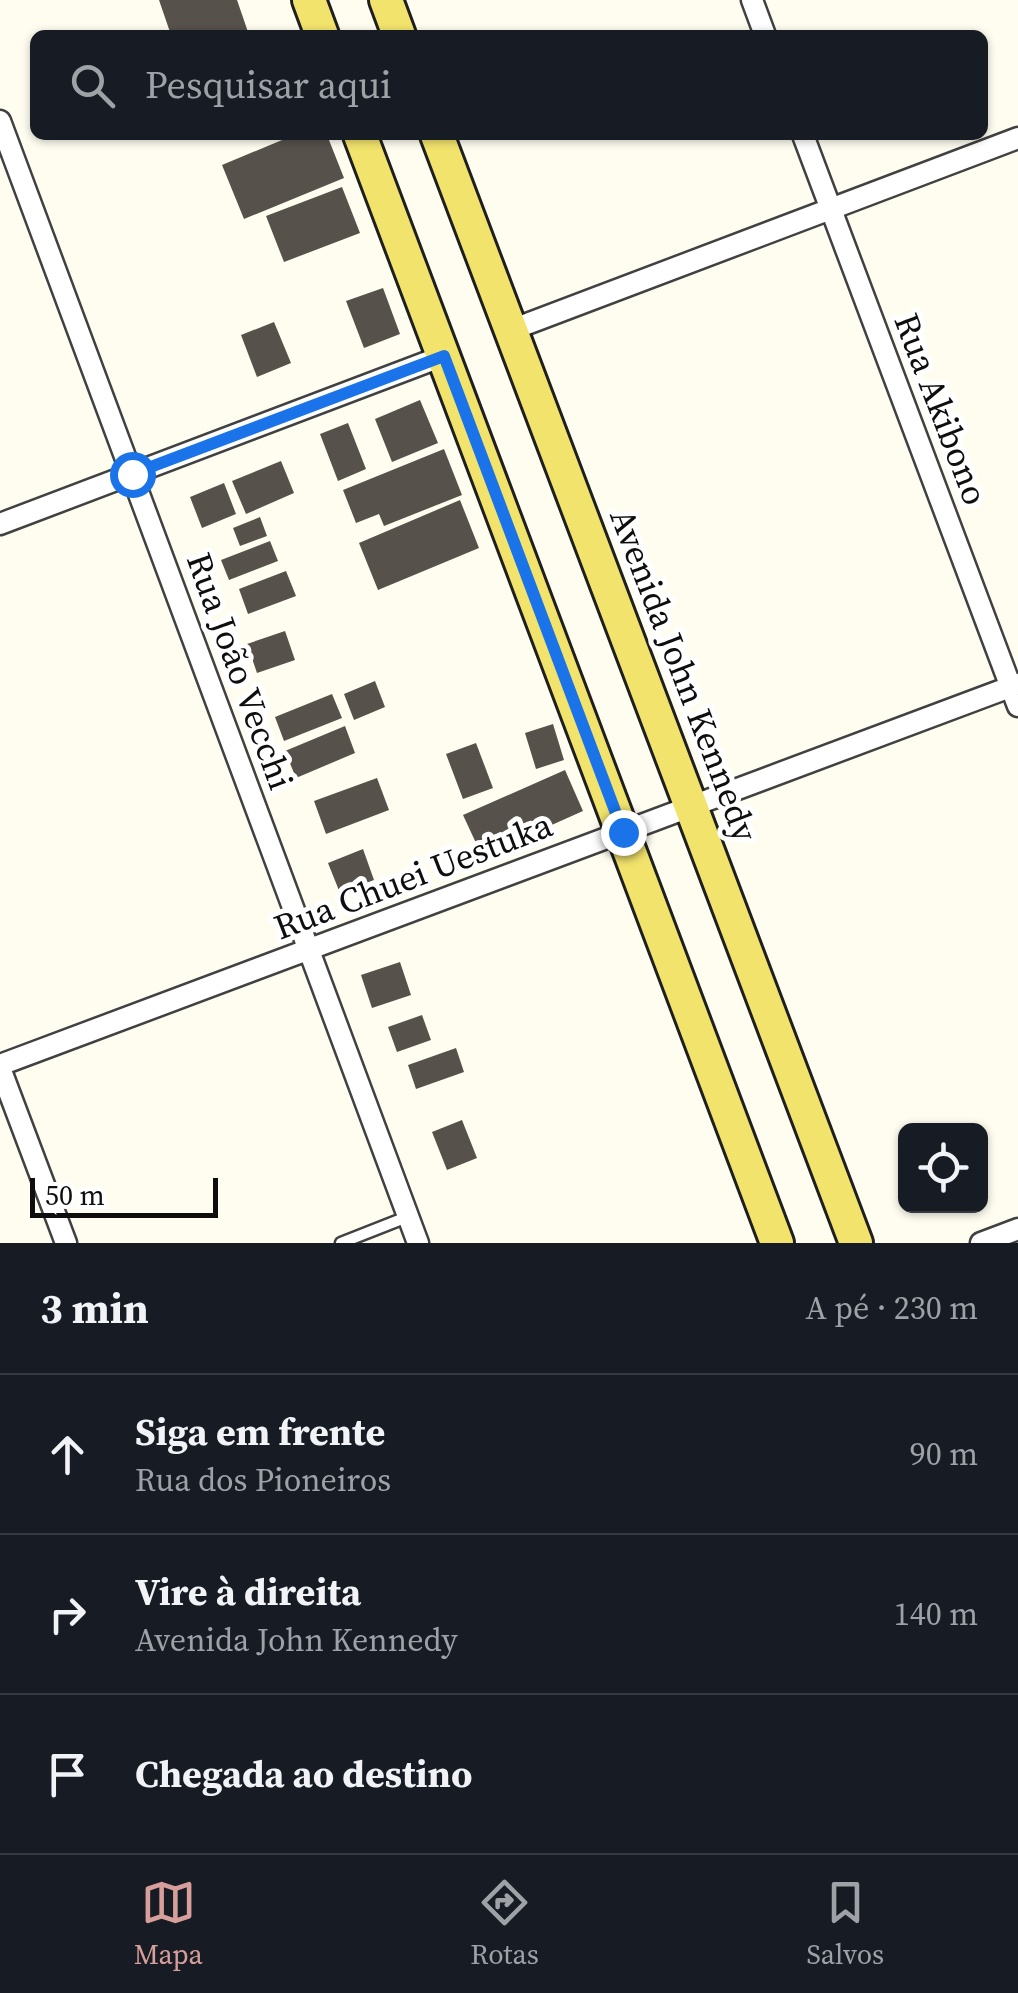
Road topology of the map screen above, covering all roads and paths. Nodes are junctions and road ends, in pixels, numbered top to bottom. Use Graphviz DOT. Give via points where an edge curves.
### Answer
graph roads {
  1 [pos="309,0"];
  2 [pos="386,0"];
  3 [pos="752,0"];
  4 [pos="320,30"];
  5 [pos="397,30"];
  6 [pos="763,30"];
  7 [pos="0,121"];
  8 [pos="1018,138"];
  9 [pos="362,140"];
  10 [pos="439,140"];
  11 [pos="805,140"];
  12 [pos="831,209"];
  13 [pos="511,330"];
  14 [pos="444,356"];
  15 [pos="132,474"];
  16 [pos="0,524"];
  17 [pos="1016,692"];
  18 [pos="691,806"];
  19 [pos="623,832"];
  20 [pos="309,950"];
  21 [pos="0,1067"];
  22 [pos="408,1216"];
  23 [pos="1018,1229"];
  24 [pos="66,1243"];
  25 [pos="340,1243"];
  26 [pos="418,1243"];
  27 [pos="778,1243"];
  28 [pos="856,1243"];
  29 [pos="981,1243"];
  1 -- 4 [label="main road"];
  2 -- 5 [label="main road"];
  3 -- 6 [label="street"];
  7 -- 15 [label="street, Rua João Vecchi"];
  8 -- 12 [label="street"];
  9 -- 14 [label="main road"];
  10 -- 13 [label="main road, Avenida John Kennedy"];
  11 -- 12 [label="street, Rua Akibono"];
  12 -- 13 [label="street"];
  12 -- 17 [label="street, Rua Akibono"];
  13 -- 18 [label="main road, Avenida John Kennedy"];
  14 -- 15 [label="street"];
  14 -- 19 [label="main road"];
  15 -- 16 [label="street"];
  15 -- 20 [label="street, Rua João Vecchi"];
  17 -- 18 [label="street, Rua Chuei Uestuka"];
  18 -- 19 [label="street, Rua Chuei Uestuka"];
  18 -- 28 [label="main road, Avenida John Kennedy"];
  19 -- 20 [label="street, Rua Chuei Uestuka"];
  19 -- 27 [label="main road"];
  20 -- 21 [label="street, Rua Chuei Uestuka"];
  20 -- 22 [label="street, Rua João Vecchi"];
  21 -- 24 [label="street"];
  22 -- 25 [label="lane"];
  22 -- 26 [label="street, Rua João Vecchi"];
  23 -- 29 [label="street"];
}
